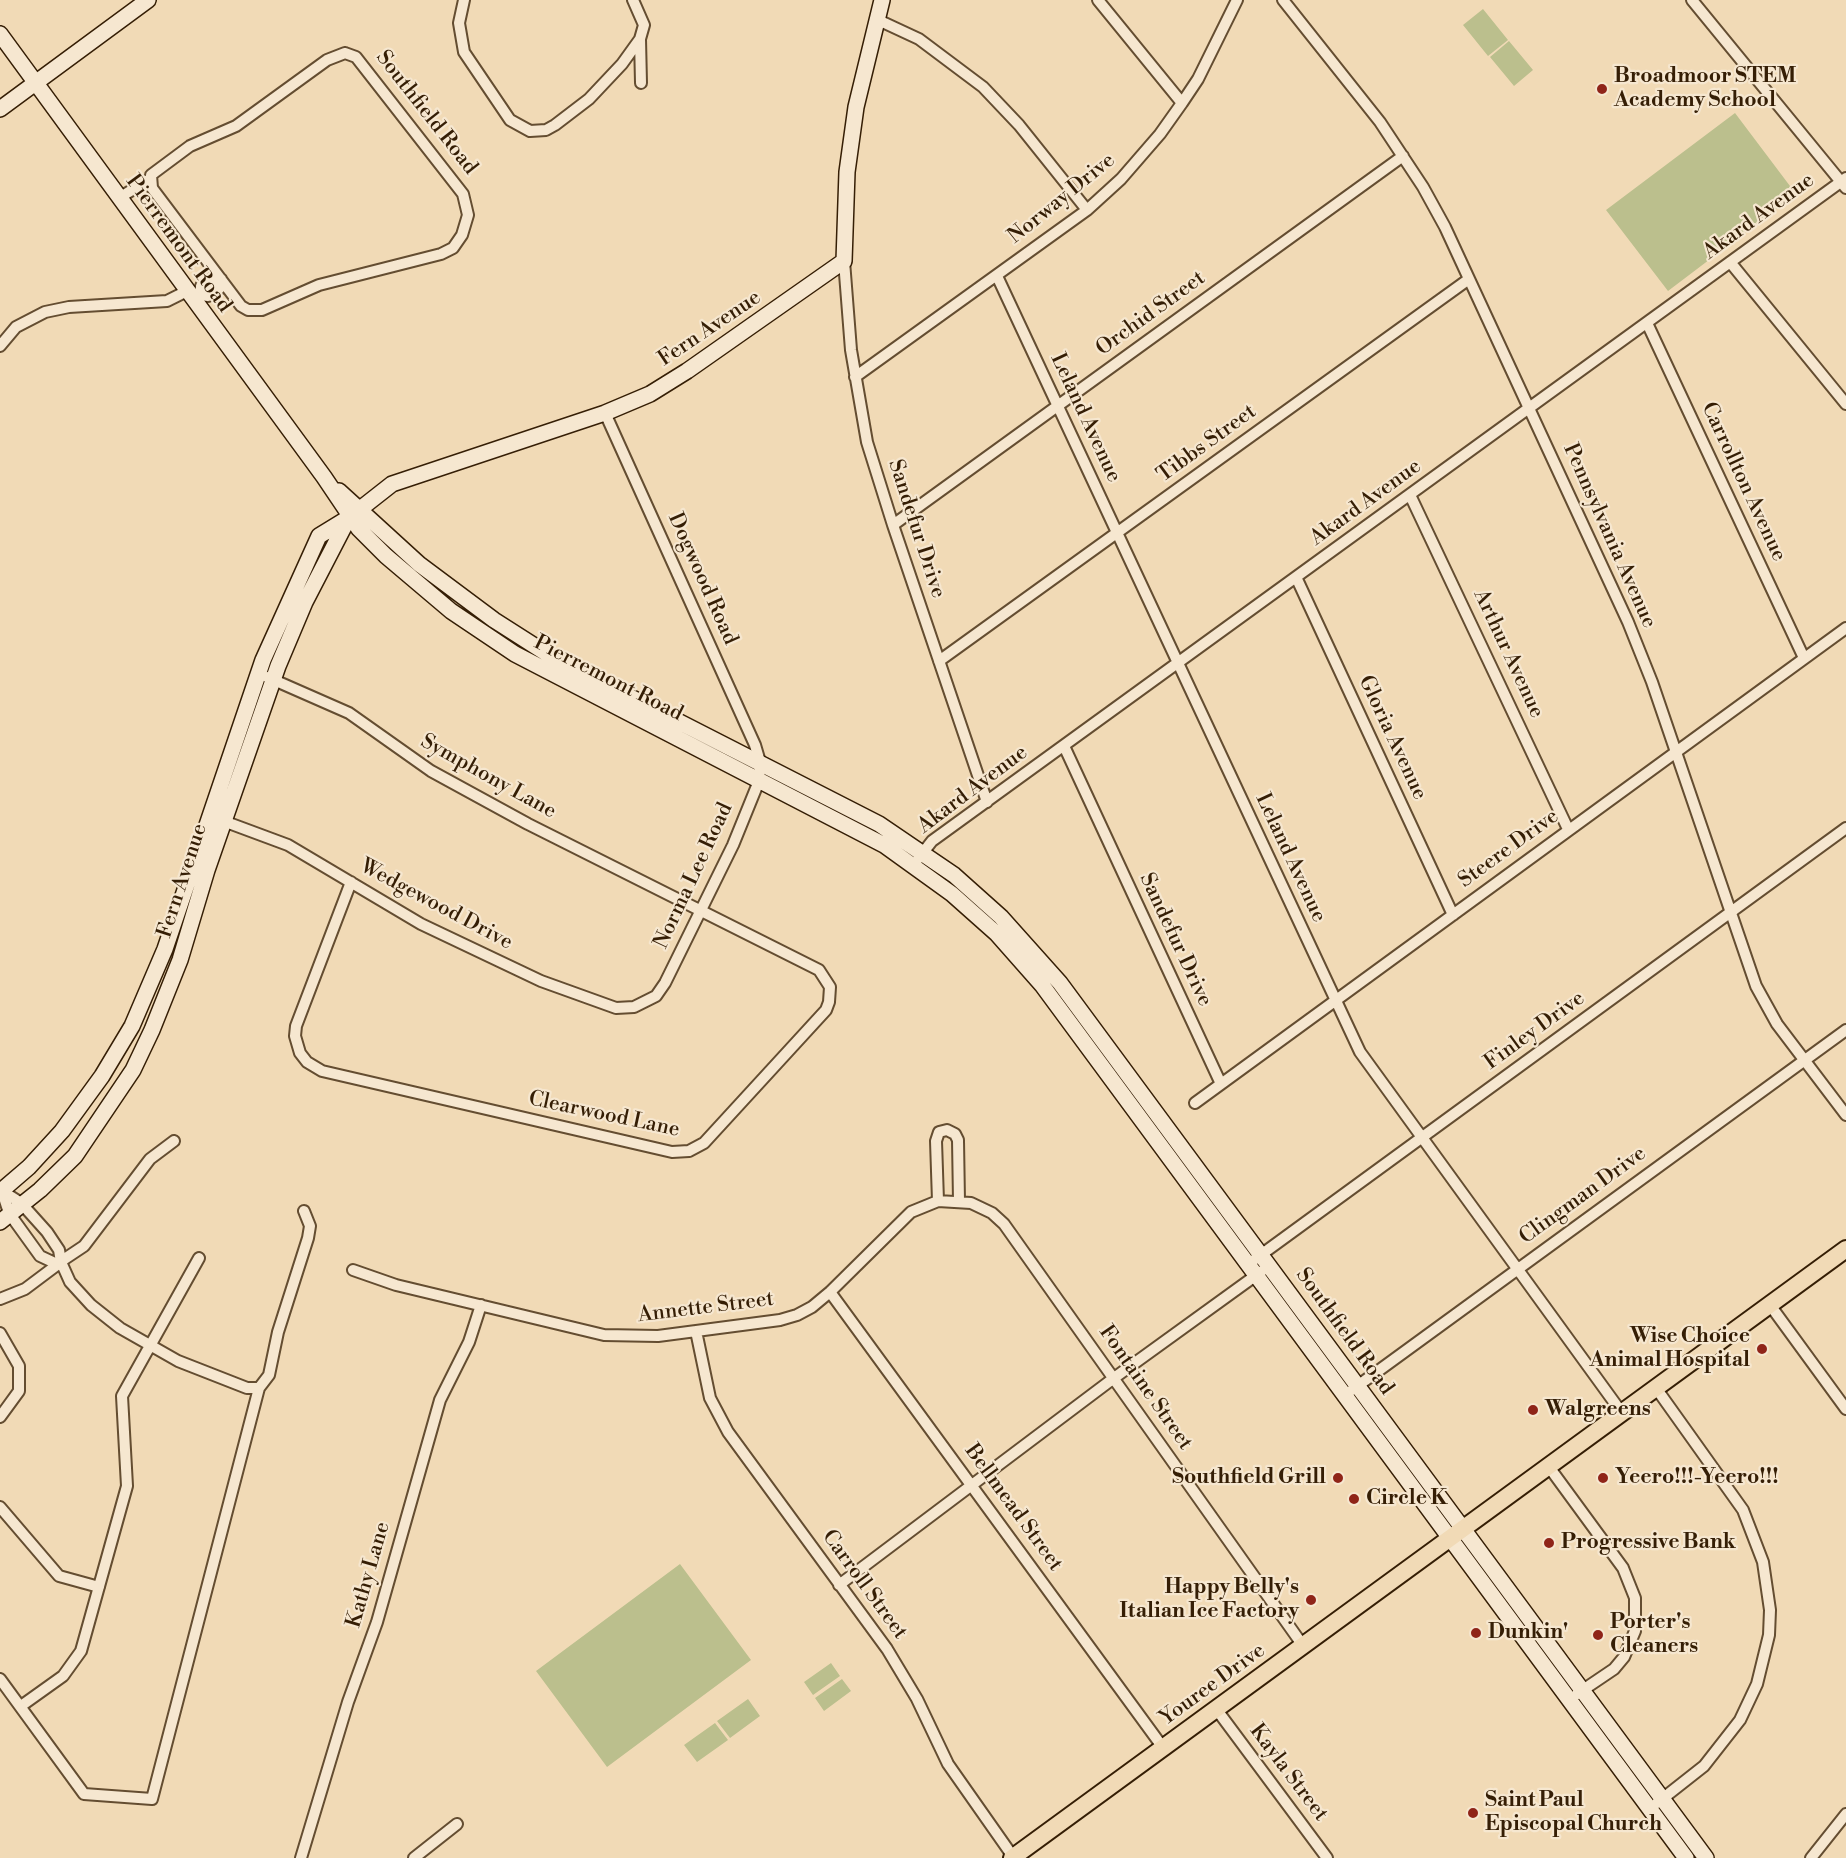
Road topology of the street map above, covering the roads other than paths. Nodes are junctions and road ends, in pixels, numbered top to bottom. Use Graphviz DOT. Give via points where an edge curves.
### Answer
graph roads {
  1 [pos="148,0"];
  2 [pos="464,0"];
  3 [pos="633,0"];
  4 [pos="882,0"];
  5 [pos="1098,0"];
  6 [pos="1236,0"];
  7 [pos="1283,0"];
  8 [pos="1692,0"];
  9 [pos="876,19"];
  10 [pos="0,34"];
  11 [pos="640,39"];
  12 [pos="35,82"];
  13 [pos="641,83"];
  14 [pos="1182,103"];
  15 [pos="0,109"];
  16 [pos="1403,156"];
  17 [pos="150,179"];
  18 [pos="1844,183"];
  19 [pos="119,198"];
  20 [pos="1087,210"];
  21 [pos="844,261"];
  22 [pos="1730,262"];
  23 [pos="997,276"];
  24 [pos="221,279"];
  25 [pos="1469,279"];
  26 [pos="193,295"];
  27 [pos="1647,323"];
  28 [pos="0,346"];
  29 [pos="855,378"];
  30 [pos="1846,404"];
  31 [pos="1058,405"];
  32 [pos="1530,408"];
  33 [pos="605,413"];
  34 [pos="1410,495"];
  35 [pos="354,513"];
  36 [pos="892,525"];
  37 [pos="1117,532"];
  38 [pos="1296,578"];
  39 [pos="1846,628"];
  40 [pos="1804,658"];
  41 [pos="939,661"];
  42 [pos="548,663"];
  43 [pos="1178,664"];
  44 [pos="266,677"];
  45 [pos="714,739"];
  46 [pos="1064,746"];
  47 [pos="1676,752"];
  48 [pos="708,755"];
  49 [pos="760,762"];
  50 [pos="759,781"];
  51 [pos="987,802"];
  52 [pos="208,816"];
  53 [pos="224,821"];
  54 [pos="1846,828"];
  55 [pos="1568,829"];
  56 [pos="918,858"];
  57 [pos="351,882"];
  58 [pos="702,911"];
  59 [pos="1730,913"];
  60 [pos="1453,915"];
  61 [pos="1010,937"];
  62 [pos="650,1000"];
  63 [pos="1335,1001"];
  64 [pos="1846,1030"];
  65 [pos="1100,1037"];
  66 [pos="1088,1046"];
  67 [pos="1804,1060"];
  68 [pos="1221,1084"];
  69 [pos="1195,1103"];
  70 [pos="1846,1115"];
  71 [pos="1164,1123"];
  72 [pos="1151,1132"];
  73 [pos="1422,1138"];
  74 [pos="174,1141"];
  75 [pos="1,1192"];
  76 [pos="958,1201"];
  77 [pos="938,1202"];
  78 [pos="21,1203"];
  79 [pos="304,1211"];
  80 [pos="4,1218"];
  81 [pos="1846,1249"];
  82 [pos="199,1258"];
  83 [pos="1265,1260"];
  84 [pos="61,1262"];
  85 [pos="1517,1269"];
  86 [pos="353,1270"];
  87 [pos="1251,1270"];
  88 [pos="830,1292"];
  89 [pos="0,1299"];
  90 [pos="481,1305"];
  91 [pos="1770,1305"];
  92 [pos="696,1331"];
  93 [pos="0,1333"];
  94 [pos="150,1345"];
  95 [pos="1114,1378"];
  96 [pos="1357,1386"];
  97 [pos="259,1388"];
  98 [pos="1656,1388"];
  99 [pos="1344,1395"];
  100 [pos="1846,1409"];
  101 [pos="1622,1413"];
  102 [pos="0,1418"];
  103 [pos="1549,1467"];
  104 [pos="973,1486"];
  105 [pos="0,1507"];
  106 [pos="1457,1533"];
  107 [pos="839,1585"];
  108 [pos="99,1587"];
  109 [pos="1304,1647"];
  110 [pos="1568,1672"];
  111 [pos="0,1679"];
  112 [pos="1555,1680"];
  113 [pos="1576,1695"];
  114 [pos="21,1706"];
  115 [pos="1217,1710"];
  116 [pos="1164,1749"];
  117 [pos="1663,1799"];
  118 [pos="1650,1809"];
  119 [pos="1846,1815"];
  120 [pos="457,1824"];
  121 [pos="1691,1838"];
  122 [pos="1682,1852"];
  123 [pos="301,1858"];
  124 [pos="414,1858"];
  125 [pos="1013,1858"];
  126 [pos="1327,1858"];
  127 [pos="1706,1858"];
  128 [pos="1811,1858"];
  1 -- 12 [label="main road"];
  2 -- 11 [label="street" via="459,23 464,52 510,120 530,131 546,130 589,99"];
  3 -- 11 [label="street" via="644,25"];
  4 -- 9 [label="main road"];
  5 -- 14 [label="street"];
  6 -- 14 [label="street, Norway Drive"];
  7 -- 16 [label="street, Pennsylvania Avenue"];
  8 -- 18 [label="street"];
  9 -- 20 [label="street" via="919,39 983,87"];
  9 -- 21 [label="main road" via="854,118"];
  10 -- 12 [label="main road, Pierremont Road"];
  11 -- 13 [label="street"];
  12 -- 15 [label="main road"];
  12 -- 19 [label="main road, Pierremont Road"];
  14 -- 20 [label="street, Norway Drive" via="1135,165"];
  16 -- 25 [label="street, Pennsylvania Avenue" via="1434,207"];
  16 -- 31 [label="street, Orchid Street"];
  17 -- 19 [label="street"];
  17 -- 24 [label="street" via="152,188"];
  17 -- 24 [label="street, Southfield Road" via="190,146 236,126 327,60 345,53 356,57 463,194 468,215 462,235 453,248 441,254 319,285 257,312 241,306"];
  18 -- 22 [label="street, Akard Avenue"];
  19 -- 26 [label="main road, Pierremont Road"];
  20 -- 23 [label="street, Norway Drive"];
  21 -- 29 [label="street, Sandefur Drive"];
  21 -- 33 [label="main road, Fern Avenue" via="687,371"];
  22 -- 27 [label="street, Akard Avenue"];
  22 -- 30 [label="street"];
  23 -- 29 [label="street, Norway Drive"];
  23 -- 31 [label="street, Leland Avenue"];
  24 -- 26 [label="street" via="219,289 206,297"];
  25 -- 32 [label="street, Pennsylvania Avenue"];
  25 -- 37 [label="street, Tibbs Street"];
  26 -- 28 [label="street" via="45,312 16,327"];
  26 -- 35 [label="main road, Pierremont Road" via="234,357"];
  27 -- 32 [label="street, Akard Avenue"];
  27 -- 40 [label="street, Carrollton Avenue"];
  29 -- 36 [label="street, Sandefur Drive" via="867,442"];
  31 -- 36 [label="street, Orchid Street"];
  31 -- 37 [label="street, Leland Avenue"];
  32 -- 34 [label="street, Akard Avenue"];
  32 -- 47 [label="street, Pennsylvania Avenue" via="1628,622"];
  33 -- 35 [label="main road, Fern Avenue" via="392,484"];
  33 -- 49 [label="street, Dogwood Road"];
  34 -- 38 [label="street, Akard Avenue"];
  34 -- 55 [label="street, Arthur Avenue"];
  35 -- 42 [label="main road, Pierremont Road" via="386,556 451,611 505,648"];
  35 -- 44 [label="main road, Fern Avenue" via="319,536 287,603"];
  36 -- 41 [label="street, Sandefur Drive"];
  37 -- 41 [label="street, Tibbs Street"];
  37 -- 43 [label="street, Leland Avenue"];
  38 -- 43 [label="street, Akard Avenue"];
  38 -- 60 [label="street, Gloria Avenue"];
  39 -- 40 [label="street, Steere Drive"];
  40 -- 47 [label="street, Steere Drive"];
  41 -- 51 [label="street, Sandefur Drive"];
  42 -- 45 [label="main road, Pierremont Road"];
  42 -- 48 [label="main road, Pierremont Road"];
  43 -- 46 [label="street, Akard Avenue"];
  43 -- 63 [label="street, Leland Avenue"];
  44 -- 52 [label="main road, Fern Avenue"];
  44 -- 53 [label="main road, Fern Avenue"];
  44 -- 58 [label="street, Symphony Lane" via="349,713 447,780"];
  45 -- 48 [label="main road"];
  45 -- 49 [label="main road, Pierremont Road"];
  46 -- 51 [label="street, Akard Avenue"];
  46 -- 68 [label="street, Sandefur Drive"];
  47 -- 55 [label="street, Steere Drive"];
  47 -- 59 [label="street, Pennsylvania Avenue"];
  48 -- 50 [label="main road, Pierremont Road"];
  49 -- 50 [label="street, Norma Lee Road"];
  49 -- 56 [label="main road, Pierremont Road" via="879,824"];
  50 -- 56 [label="main road, Pierremont Road"];
  50 -- 58 [label="street, Norma Lee Road"];
  51 -- 56 [label="street, Akard Avenue" via="932,841"];
  52 -- 53 [label="street, Wedgewood Drive"];
  52 -- 75 [label="main road, Fern Avenue" via="165,949 132,1026 63,1131"];
  53 -- 57 [label="street, Wedgewood Drive" via="288,845"];
  53 -- 78 [label="main road, Fern Avenue" via="180,960 133,1070 75,1156"];
  54 -- 59 [label="street, Finley Drive"];
  55 -- 60 [label="street, Steere Drive"];
  56 -- 61 [label="main road, Southfield Road" via="985,901"];
  57 -- 58 [label="street, Clearwood Lane" via="296,1026 298,1047 307,1062 321,1071 672,1152 689,1151 704,1143 826,1010 830,997 830,987 819,970"];
  57 -- 62 [label="street, Wedgewood Drive" via="450,939 563,990 616,1008 634,1007"];
  58 -- 62 [label="street, Norma Lee Road" via="665,983"];
  59 -- 67 [label="street, Pennsylvania Avenue" via="1761,995"];
  59 -- 73 [label="street, Finley Drive"];
  60 -- 63 [label="street, Steere Drive"];
  61 -- 65 [label="main road, Southfield Road" via="1049,969"];
  61 -- 66 [label="main road, Southfield Road"];
  63 -- 68 [label="street, Steere Drive"];
  63 -- 73 [label="street, Leland Avenue" via="1360,1053"];
  64 -- 67 [label="street, Clingman Drive"];
  65 -- 66 [label="main road"];
  65 -- 71 [label="main road, Southfield Road"];
  66 -- 72 [label="main road, Southfield Road"];
  67 -- 70 [label="street, Pennsylvania Avenue"];
  67 -- 85 [label="street, Clingman Drive"];
  68 -- 69 [label="street, Steere Drive"];
  71 -- 72 [label="main road"];
  71 -- 83 [label="main road, Southfield Road"];
  72 -- 87 [label="main road, Southfield Road"];
  73 -- 83 [label="street, Finley Drive"];
  73 -- 85 [label="street, Leland Avenue"];
  74 -- 84 [label="street" via="150,1159 84,1246"];
  75 -- 78 [label="street"];
  75 -- 80 [label="street"];
  76 -- 77 [label="street, Annette Street"];
  76 -- 77 [label="street" via="957,1136 947,1130 939,1132 936,1141"];
  76 -- 95 [label="street, Fontaine Street" via="986,1209 1004,1224"];
  77 -- 88 [label="street, Annette Street" via="918,1208 900,1221"];
  78 -- 80 [label="main road, Fern Avenue"];
  78 -- 84 [label="street" via="59,1250"];
  79 -- 97 [label="street" via="310,1226 303,1257 278,1332 269,1375"];
  80 -- 84 [label="street" via="40,1256 51,1264"];
  81 -- 91 [label="main road, Youree Drive"];
  82 -- 94 [label="street"];
  83 -- 87 [label="street, Finley Drive"];
  83 -- 96 [label="main road, Southfield Road"];
  84 -- 89 [label="street" via="25,1289"];
  84 -- 94 [label="street" via="70,1282 91,1305"];
  85 -- 96 [label="street, Clingman Drive"];
  85 -- 101 [label="street, Leland Avenue"];
  86 -- 90 [label="street, Annette Street" via="396,1285"];
  87 -- 95 [label="street, Finley Drive"];
  87 -- 99 [label="main road, Southfield Road"];
  88 -- 92 [label="street, Annette Street" via="812,1306 780,1320"];
  88 -- 104 [label="street, Bellmead Street"];
  90 -- 92 [label="street, Annette Street" via="611,1336"];
  90 -- 123 [label="street, Kathy Lane" via="469,1342 440,1400 377,1622 348,1702"];
  91 -- 98 [label="main road, Youree Drive"];
  91 -- 100 [label="street"];
  92 -- 107 [label="street, Carroll Street" via="707,1387 728,1432"];
  93 -- 102 [label="street" via="19,1366 19,1391"];
  94 -- 97 [label="street" via="207,1374 247,1388"];
  94 -- 108 [label="street" via="122,1395 127,1486"];
  95 -- 104 [label="street, Finley Drive"];
  95 -- 109 [label="street, Fontaine Street"];
  96 -- 99 [label="street, Clingman Drive"];
  96 -- 106 [label="main road, Southfield Road"];
  97 -- 114 [label="street" via="152,1799 84,1794"];
  98 -- 101 [label="main road, Youree Drive"];
  98 -- 117 [label="street" via="1743,1510 1763,1562 1770,1610 1769,1635 1759,1676 1740,1720 1704,1766"];
  99 -- 106 [label="main road, Southfield Road"];
  101 -- 103 [label="main road, Youree Drive"];
  103 -- 106 [label="main road, Youree Drive"];
  103 -- 113 [label="street" via="1623,1568 1635,1598 1635,1631 1624,1657 1614,1669"];
  104 -- 107 [label="street, Finley Drive"];
  104 -- 116 [label="street, Bellmead Street"];
  105 -- 108 [label="street" via="59,1576"];
  106 -- 109 [label="main road, Youree Drive"];
  106 -- 110 [label="main road, Southfield Road"];
  106 -- 112 [label="main road, Southfield Road"];
  107 -- 125 [label="street, Carroll Street" via="897,1665 948,1764"];
  108 -- 114 [label="street" via="81,1651 63,1676"];
  109 -- 115 [label="main road, Youree Drive"];
  110 -- 112 [label="street"];
  110 -- 113 [label="main road, Southfield Road"];
  111 -- 114 [label="street"];
  112 -- 113 [label="main road, Southfield Road"];
  113 -- 117 [label="main road, Southfield Road"];
  113 -- 118 [label="main road, Southfield Road"];
  115 -- 116 [label="main road, Youree Drive"];
  115 -- 126 [label="street, Kayla Street"];
  116 -- 125 [label="main road, Youree Drive"];
  117 -- 118 [label="street"];
  117 -- 121 [label="main road, Southfield Road"];
  118 -- 122 [label="main road, Southfield Road"];
  119 -- 128 [label="street"];
  120 -- 124 [label="street"];
  121 -- 122 [label="main road"];
  121 -- 127 [label="main road, Southfield Road"];
}
